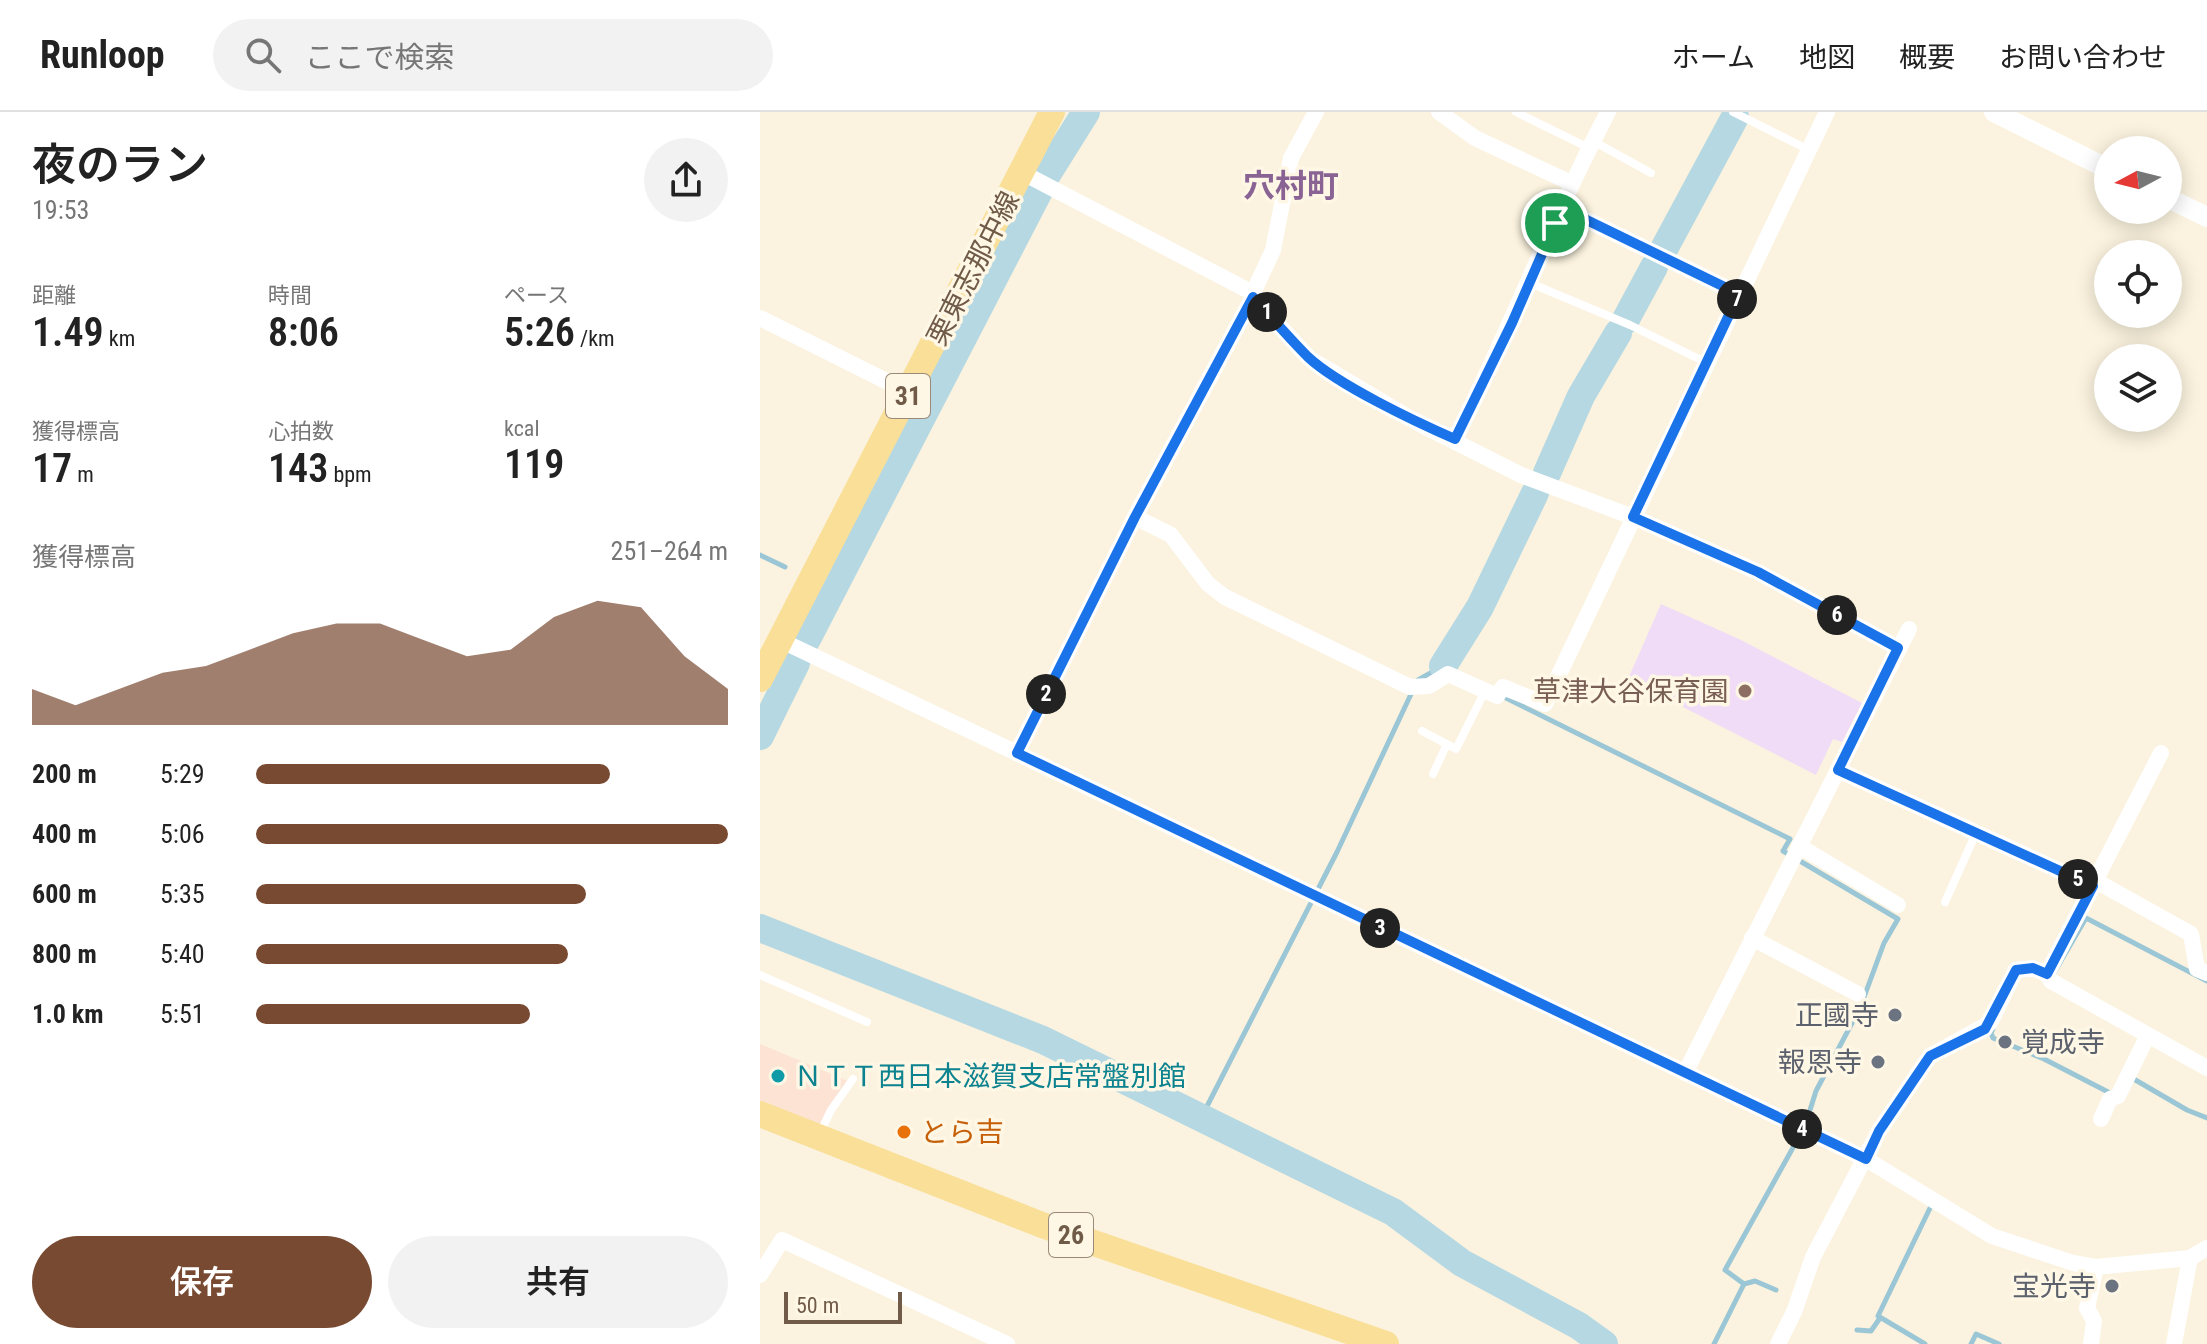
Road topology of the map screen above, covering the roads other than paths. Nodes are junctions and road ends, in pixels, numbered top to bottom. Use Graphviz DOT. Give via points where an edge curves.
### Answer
graph roads {
  1 [pos="1052,112"];
  2 [pos="1316,112"];
  3 [pos="1439,112"];
  4 [pos="1516,112"];
  5 [pos="1608,112"];
  6 [pos="1733,112"];
  7 [pos="1827,112"];
  8 [pos="1994,112"];
  9 [pos="1591,145"];
  10 [pos="1809,150"];
  11 [pos="2094,162"];
  12 [pos="1021,172"];
  13 [pos="1651,173"];
  14 [pos="1571,183"];
  15 [pos="2182,205"];
  16 [pos="1562,208"];
  17 [pos="2207,217"];
  18 [pos="1530,283"];
  19 [pos="1739,294"];
  20 [pos="1253,295"];
  21 [pos="760,318"];
  22 [pos="1707,363"];
  23 [pos="910,393"];
  24 [pos="1455,439"];
  25 [pos="1135,517"];
  26 [pos="1633,517"];
  27 [pos="1909,629"];
  28 [pos="780,640"];
  29 [pos="1898,648"];
  30 [pos="760,679"];
  31 [pos="1485,691"];
  32 [pos="1422,731"];
  33 [pos="1447,744"];
  34 [pos="1017,753"];
  35 [pos="2161,753"];
  36 [pos="1838,770"];
  37 [pos="1433,774"];
  38 [pos="1976,832"];
  39 [pos="1799,846"];
  40 [pos="2095,884"];
  41 [pos="1945,902"];
  42 [pos="1898,905"];
  43 [pos="1752,938"];
  44 [pos="2207,973"];
  45 [pos="2047,974"];
  46 [pos="760,975"];
  47 [pos="1858,994"];
  48 [pos="867,1022"];
  49 [pos="2147,1037"];
  50 [pos="2207,1068"];
  51 [pos="1685,1073"];
  52 [pos="853,1079"];
  53 [pos="760,1114"];
  54 [pos="2101,1119"];
  55 [pos="819,1137"];
  56 [pos="1866,1159"];
  57 [pos="2207,1248"];
  58 [pos="2190,1258"];
  59 [pos="2096,1267"];
  60 [pos="760,1275"];
  61 [pos="1007,1344"];
  62 [pos="1386,1344"];
  63 [pos="1778,1344"];
  64 [pos="2091,1344"];
  65 [pos="2174,1344"];
  1 -- 12 [label="main road, 栗東志那中線 / 31"];
  2 -- 20 [label="street" via="1291,158 1273,250"];
  3 -- 14 [label="street" via="1475,138"];
  4 -- 9 [label="lane"];
  5 -- 9 [label="street"];
  6 -- 10 [label="lane"];
  7 -- 10 [label="street"];
  8 -- 11 [label="street"];
  9 -- 13 [label="lane"];
  9 -- 14 [label="street"];
  10 -- 19 [label="street"];
  12 -- 20 [label="street"];
  12 -- 23 [label="main road, 栗東志那中線 / 31"];
  14 -- 16 [label="street"];
  15 -- 17 [label="street"];
  16 -- 18 [label="street"];
  16 -- 19 [label="street"];
  18 -- 22 [label="lane"];
  18 -- 24 [label="street"];
  19 -- 22 [label="street"];
  20 -- 24 [label="street" via="1309,358"];
  20 -- 25 [label="street"];
  21 -- 23 [label="street"];
  22 -- 26 [label="street"];
  23 -- 28 [label="main road, 栗東志那中線 / 31"];
  24 -- 26 [label="street" via="1521,475"];
  25 -- 31 [label="street" via="1171,535 1208,584 1225,597 1410,687 1429,686 1448,674"];
  25 -- 34 [label="street"];
  26 -- 29 [label="street" via="1758,572"];
  26 -- 31 [label="street" via="1545,704 1503,687 1497,696"];
  27 -- 29 [label="street"];
  28 -- 30 [label="main road, 栗東志那中線 / 31"];
  28 -- 34 [label="street"];
  29 -- 36 [label="street"];
  31 -- 33 [label="lane" via="1456,749"];
  32 -- 33 [label="lane"];
  33 -- 37 [label="lane"];
  34 -- 51 [label="street"];
  35 -- 40 [label="street"];
  36 -- 38 [label="street"];
  36 -- 39 [label="street"];
  38 -- 40 [label="street"];
  38 -- 41 [label="lane"];
  39 -- 42 [label="street"];
  39 -- 43 [label="street"];
  40 -- 44 [label="street" via="2191,934 2197,969"];
  40 -- 45 [label="street"];
  43 -- 47 [label="street"];
  43 -- 51 [label="street"];
  45 -- 49 [label="street"];
  45 -- 56 [label="street" via="2033,968 2016,970 1985,1029 1930,1056"];
  46 -- 48 [label="lane"];
  49 -- 50 [label="street"];
  49 -- 54 [label="street"];
  51 -- 56 [label="street"];
  52 -- 55 [label="lane"];
  53 -- 55 [label="main road, 26"];
  55 -- 62 [label="main road, 26" via="1166,1270"];
  56 -- 59 [label="street" via="1992,1236"];
  56 -- 63 [label="street" via="1813,1257"];
  57 -- 58 [label="street"];
  58 -- 59 [label="street"];
  58 -- 65 [label="street"];
  59 -- 64 [label="street" via="2087,1308 2094,1321"];
  60 -- 61 [label="street" via="782,1240"];
}
